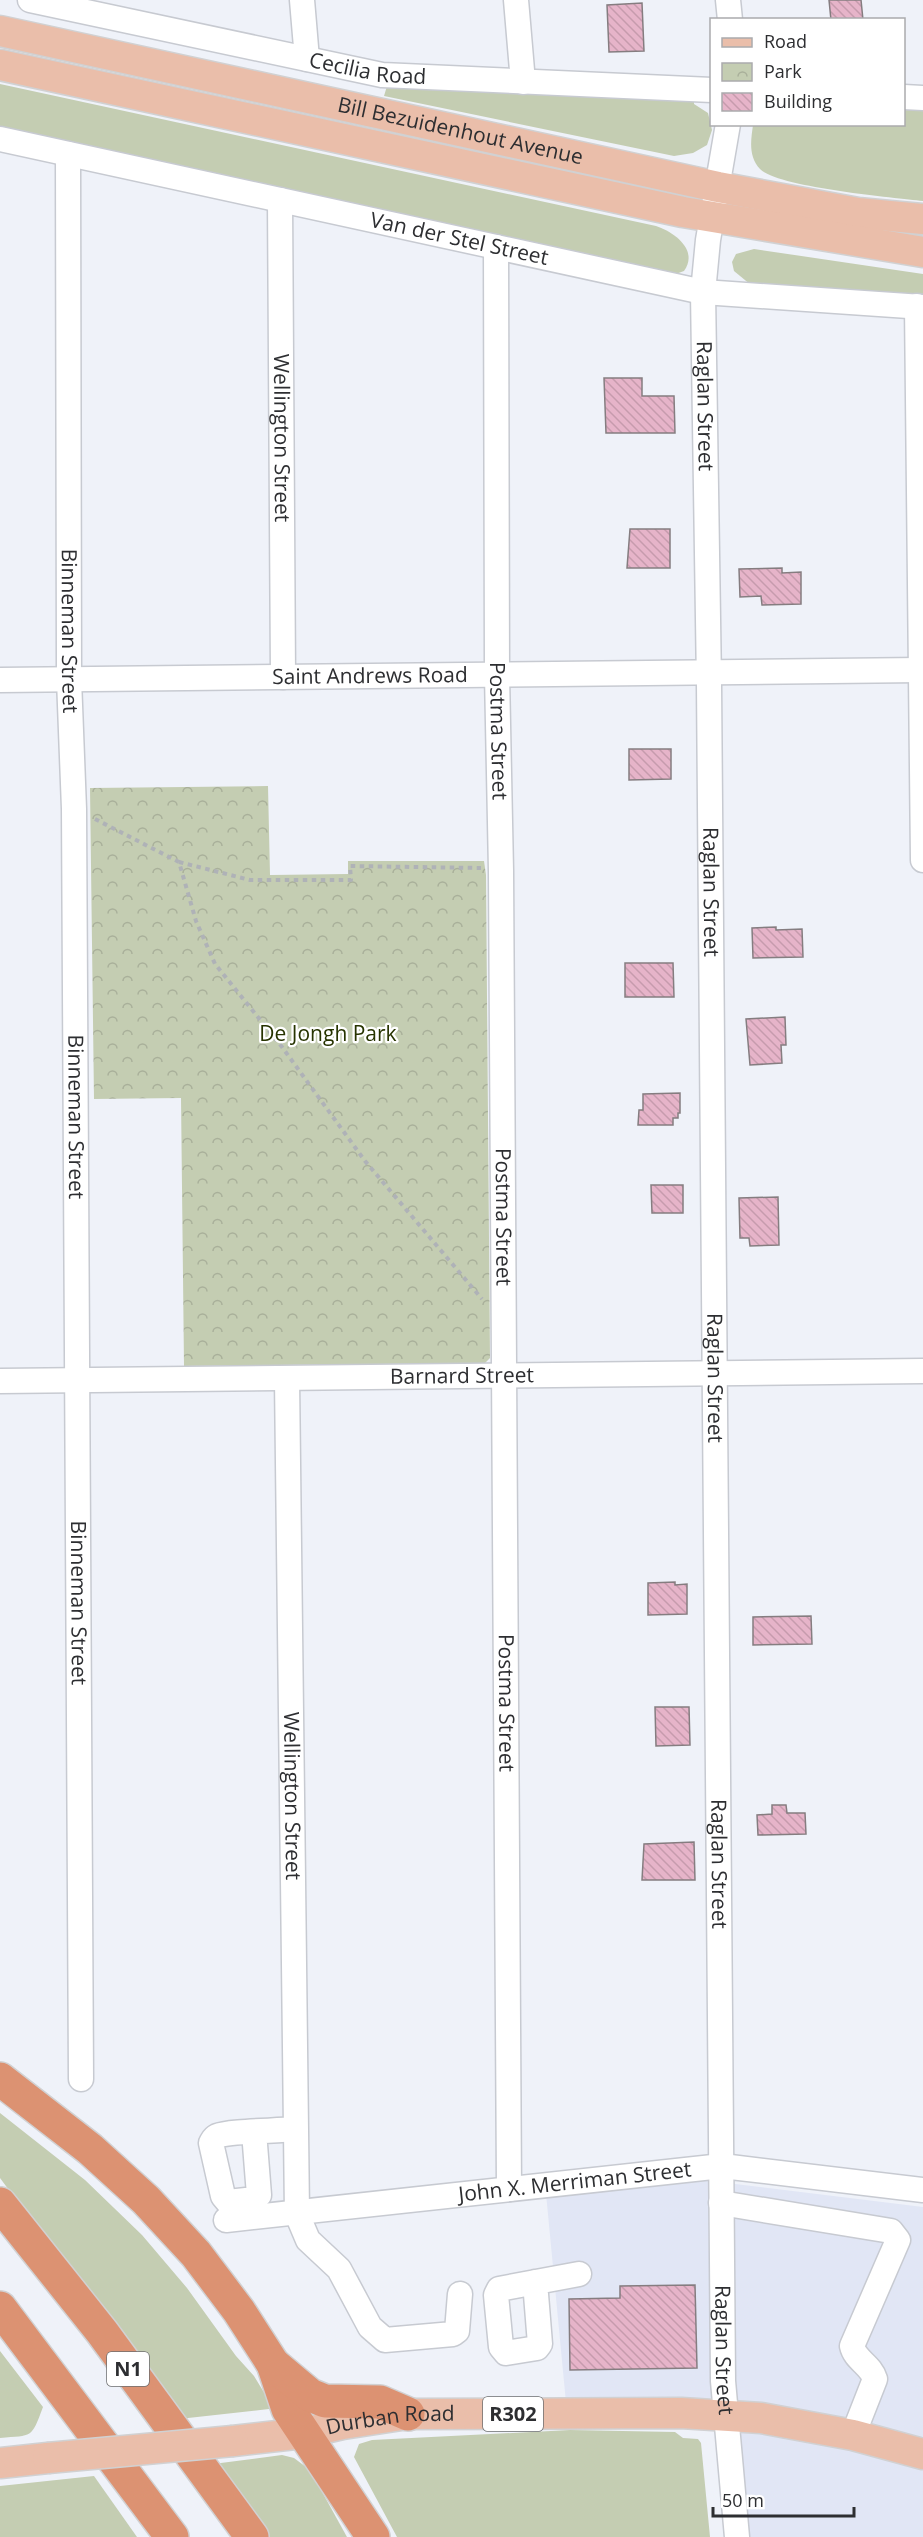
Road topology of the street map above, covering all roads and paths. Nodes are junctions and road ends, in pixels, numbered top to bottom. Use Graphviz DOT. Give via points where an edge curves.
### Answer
graph roads {
  1 [pos="30,0"];
  2 [pos="302,0"];
  3 [pos="516,0"];
  4 [pos="728,0"];
  5 [pos="87,6"];
  6 [pos="730,18"];
  7 [pos="0,31"];
  8 [pos="307,59"];
  9 [pos="0,65"];
  10 [pos="523,82"];
  11 [pos="710,90"];
  12 [pos="905,97"];
  13 [pos="923,98"];
  14 [pos="728,126"];
  15 [pos="0,139"];
  16 [pos="68,154"];
  17 [pos="718,187"];
  18 [pos="280,200"];
  19 [pos="713,217"];
  20 [pos="923,219"];
  21 [pos="496,247"];
  22 [pos="923,252"];
  23 [pos="703,292"];
  24 [pos="920,306"];
  25 [pos="921,670"];
  26 [pos="708,673"];
  27 [pos="497,675"];
  28 [pos="283,677"];
  29 [pos="69,679"];
  30 [pos="0,680"];
  31 [pos="94,819"];
  32 [pos="923,860"];
  33 [pos="179,861"];
  34 [pos="485,868"];
  35 [pos="483,1300"];
  36 [pos="923,1371"];
  37 [pos="714,1374"];
  38 [pos="504,1377"];
  39 [pos="287,1379"];
  40 [pos="0,1381"];
  41 [pos="77,1381"];
  42 [pos="0,2079"];
  43 [pos="81,2079"];
  44 [pos="294,2129"];
  45 [pos="254,2132"];
  46 [pos="722,2166"];
  47 [pos="694,2168"];
  48 [pos="509,2189"];
  49 [pos="923,2190"];
  50 [pos="0,2204"];
  51 [pos="721,2210"];
  52 [pos="297,2214"];
  53 [pos="226,2220"];
  54 [pos="579,2274"];
  55 [pos="536,2283"];
  56 [pos="460,2295"];
  57 [pos="0,2308"];
  58 [pos="273,2364"];
  59 [pos="408,2414"];
  60 [pos="724,2415"];
  61 [pos="304,2433"];
  62 [pos="853,2435"];
  63 [pos="923,2454"];
  64 [pos="0,2463"];
  65 [pos="172,2537"];
  66 [pos="252,2537"];
  67 [pos="373,2537"];
  68 [pos="737,2537"];
  1 -- 5 [label="street, Cecilia Road"];
  2 -- 8 [label="street"];
  3 -- 10 [label="street"];
  4 -- 6 [label="street"];
  5 -- 8 [label="street, Cecilia Road"];
  7 -- 17 [label="main road, Bill Bezuidenhout Avenue"];
  8 -- 10 [label="street, Cecilia Road" via="382,75"];
  9 -- 19 [label="main road, Bill Bezuidenhout Avenue"];
  10 -- 11 [label="street, Cecilia Road"];
  12 -- 13 [label="street"];
  14 -- 17 [label="street, Raglan Street"];
  15 -- 16 [label="street, Van der Stel Street"];
  16 -- 18 [label="street, Van der Stel Street"];
  16 -- 29 [label="street, Binneman Street"];
  17 -- 19 [label="street, Raglan Street"];
  17 -- 20 [label="main road, Bill Bezuidenhout Avenue" via="858,213"];
  18 -- 21 [label="street, Van der Stel Street"];
  18 -- 28 [label="street, Wellington Street"];
  19 -- 22 [label="main road, Bill Bezuidenhout Avenue"];
  19 -- 23 [label="street, Raglan Street"];
  21 -- 23 [label="street, Van der Stel Street"];
  21 -- 27 [label="street, Postma Street"];
  23 -- 24 [label="street, Van der Stel Street"];
  23 -- 26 [label="street, Raglan Street"];
  24 -- 25 [label="street"];
  25 -- 26 [label="street, Saint Andrews Road"];
  25 -- 32 [label="street"];
  26 -- 27 [label="street, Saint Andrews Road"];
  26 -- 37 [label="street, Raglan Street"];
  27 -- 28 [label="street, Saint Andrews Road"];
  27 -- 38 [label="street, Postma Street"];
  28 -- 29 [label="street, Saint Andrews Road"];
  29 -- 30 [label="street, Saint Andrews Road"];
  29 -- 41 [label="street, Binneman Street" via="74,809"];
  31 -- 33 [label="path"];
  33 -- 34 [label="path" via="234,877 260,880 351,880 350,866"];
  33 -- 35 [label="path" via="195,921 215,964 379,1178"];
  36 -- 37 [label="street, Barnard Street"];
  37 -- 38 [label="street, Barnard Street"];
  37 -- 46 [label="street, Raglan Street"];
  38 -- 39 [label="street, Barnard Street"];
  38 -- 48 [label="street, Postma Street"];
  39 -- 41 [label="street, Barnard Street"];
  39 -- 44 [label="street, Wellington Street"];
  40 -- 41 [label="street, Barnard Street"];
  41 -- 43 [label="street, Binneman Street"];
  42 -- 58 [label="highway" via="90,2149 146,2200 196,2254"];
  44 -- 45 [label="street"];
  44 -- 52 [label="street, Wellington Street"];
  46 -- 47 [label="street, John X. Merriman Street"];
  46 -- 49 [label="street, John X. Merriman Street"];
  46 -- 51 [label="street, Raglan Street"];
  47 -- 48 [label="street, John X. Merriman Street"];
  47 -- 51 [label="street" via="711,2186"];
  48 -- 52 [label="street, John X. Merriman Street"];
  50 -- 66 [label="highway, N1" via="102,2332"];
  51 -- 60 [label="street, Raglan Street"];
  51 -- 62 [label="street" via="891,2231 898,2240 852,2346 875,2379"];
  52 -- 53 [label="street, John X. Merriman Street"];
  52 -- 56 [label="street" via="308,2240 339,2269 370,2327 385,2340 453,2334 457,2331"];
  54 -- 55 [label="street"];
  57 -- 65 [label="highway"];
  58 -- 59 [label="highway" via="310,2394 326,2401 380,2402"];
  58 -- 61 [label="highway" via="288,2409"];
  59 -- 60 [label="main road, Durban Road / R302"];
  59 -- 61 [label="main road, Durban Road / R302"];
  60 -- 62 [label="main road, Durban Road / R302"];
  60 -- 68 [label="street, Raglan Street"];
  61 -- 64 [label="main road, Durban Road / R302, bridge"];
  61 -- 67 [label="highway"];
  62 -- 63 [label="main road, Durban Road / R302"];
}
